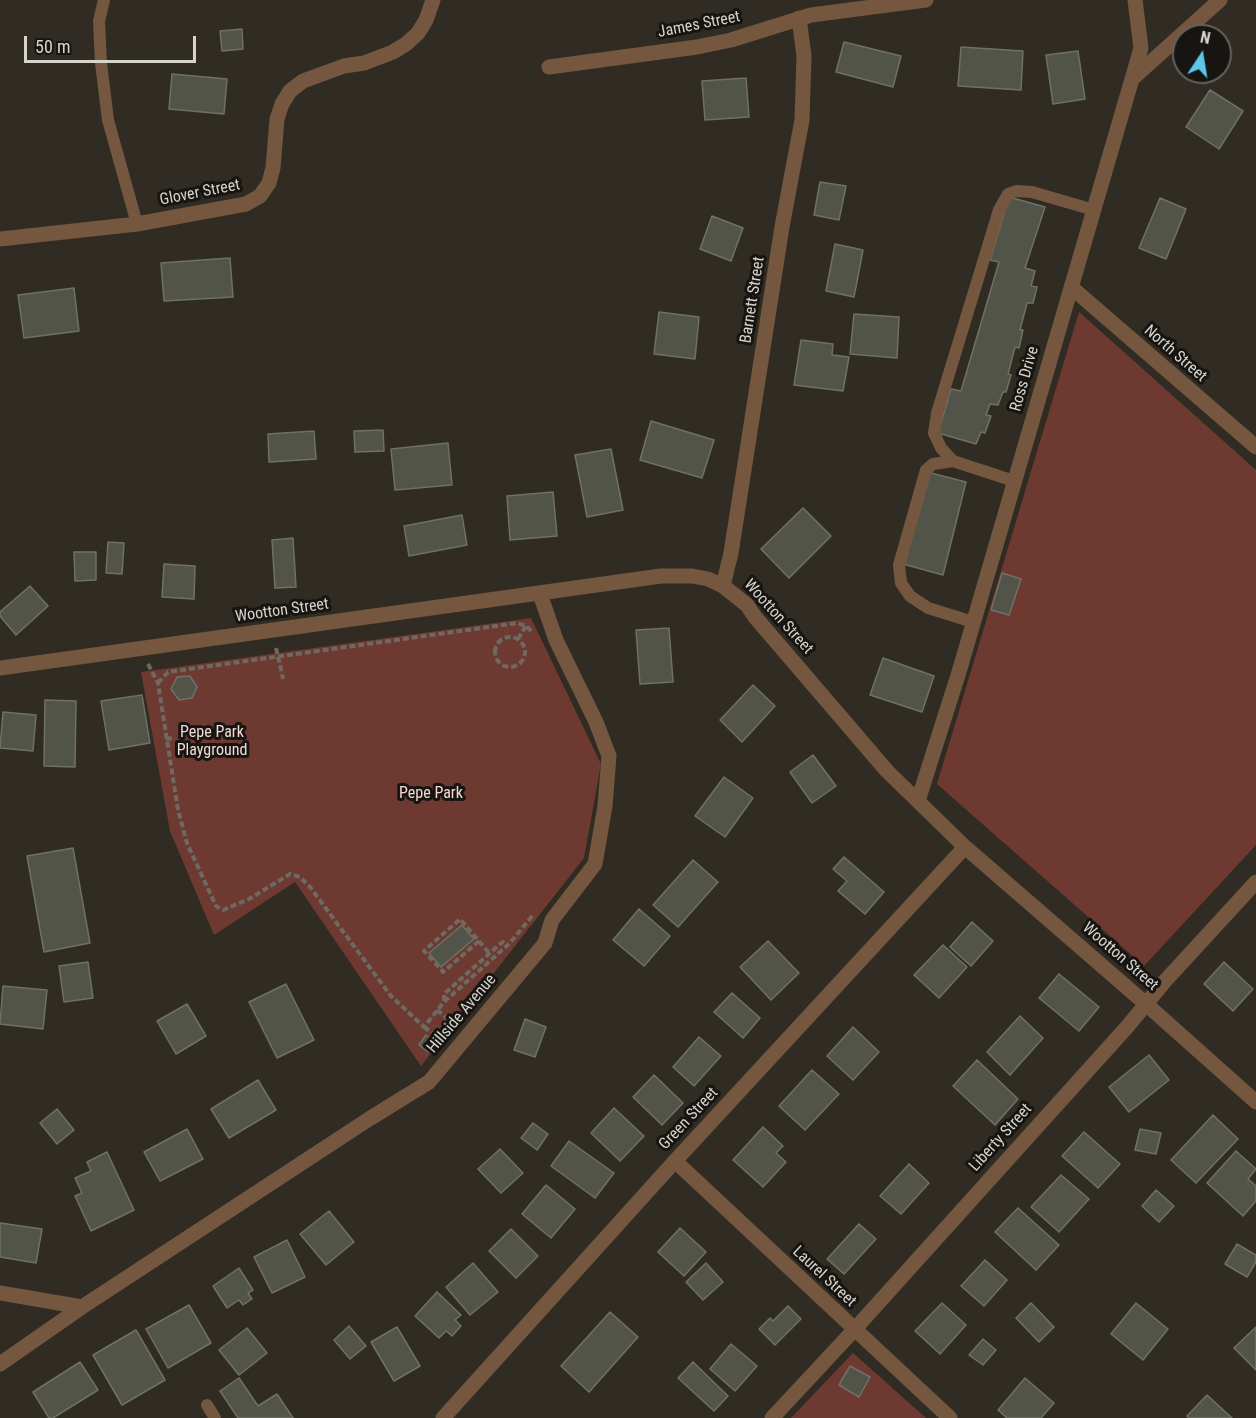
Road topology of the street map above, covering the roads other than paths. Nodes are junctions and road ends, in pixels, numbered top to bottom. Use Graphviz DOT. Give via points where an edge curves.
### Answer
graph roads {
  1 [pos="104,0"];
  2 [pos="433,0"];
  3 [pos="926,0"];
  4 [pos="1135,0"];
  5 [pos="1220,0"];
  6 [pos="799,18"];
  7 [pos="549,67"];
  8 [pos="1132,79"];
  9 [pos="1094,210"];
  10 [pos="137,224"];
  11 [pos="0,239"];
  12 [pos="1071,287"];
  13 [pos="1256,447"];
  14 [pos="953,461"];
  15 [pos="1014,481"];
  16 [pos="723,586"];
  17 [pos="540,594"];
  18 [pos="973,622"];
  19 [pos="0,668"];
  20 [pos="918,801"];
  21 [pos="965,847"];
  22 [pos="1256,882"];
  23 [pos="1146,1004"];
  24 [pos="1256,1102"];
  25 [pos="675,1161"];
  26 [pos="0,1293"];
  27 [pos="82,1307"];
  28 [pos="854,1330"];
  29 [pos="0,1364"];
  30 [pos="207,1405"];
  31 [pos="215,1418"];
  32 [pos="443,1418"];
  33 [pos="772,1418"];
  34 [pos="950,1418"];
  1 -- 10 [label="lane" via="99,21 108,120"];
  2 -- 10 [label="street, Glover Street" via="426,20 406,44 379,59 344,66 303,81 290,91 277,119 269,183 260,196 246,204"];
  3 -- 6 [label="street, James Street"];
  4 -- 8 [label="street" via="1141,48"];
  5 -- 8 [label="street"];
  6 -- 7 [label="street, James Street" via="697,47"];
  6 -- 16 [label="street, Barnett Street" via="804,56 802,120"];
  8 -- 9 [label="street, Ross Drive"];
  9 -- 12 [label="street, Ross Drive"];
  9 -- 14 [label="lane" via="1016,191 1008,194 999,210 937,413 934,433"];
  10 -- 11 [label="street, Glover Street"];
  12 -- 13 [label="street, North Street"];
  12 -- 15 [label="street, Ross Drive"];
  14 -- 15 [label="lane"];
  14 -- 18 [label="lane" via="933,464 926,470 899,565 901,584 928,608"];
  15 -- 18 [label="street, Ross Drive"];
  16 -- 17 [label="street, Wootton Street" via="692,576 661,576"];
  16 -- 20 [label="street, Wootton Street" via="747,605 887,771"];
  17 -- 19 [label="street, Wootton Street"];
  17 -- 27 [label="street, Hillside Avenue" via="556,640 597,722 609,756 595,864 552,920 544,943 429,1082"];
  18 -- 20 [label="street, Ross Drive"];
  20 -- 21 [label="street, Wootton Street"];
  21 -- 23 [label="street, Wootton Street"];
  21 -- 25 [label="street, Green Street"];
  22 -- 23 [label="street, Liberty Street"];
  23 -- 24 [label="street, Wootton Street"];
  23 -- 28 [label="street, Liberty Street"];
  25 -- 28 [label="street, Laurel Street"];
  25 -- 32 [label="street, Green Street"];
  26 -- 27 [label="street"];
  27 -- 29 [label="street, Hillside Avenue"];
  28 -- 33 [label="street, Liberty Street"];
  28 -- 34 [label="street, Laurel Street"];
  30 -- 31 [label="lane"];
}
